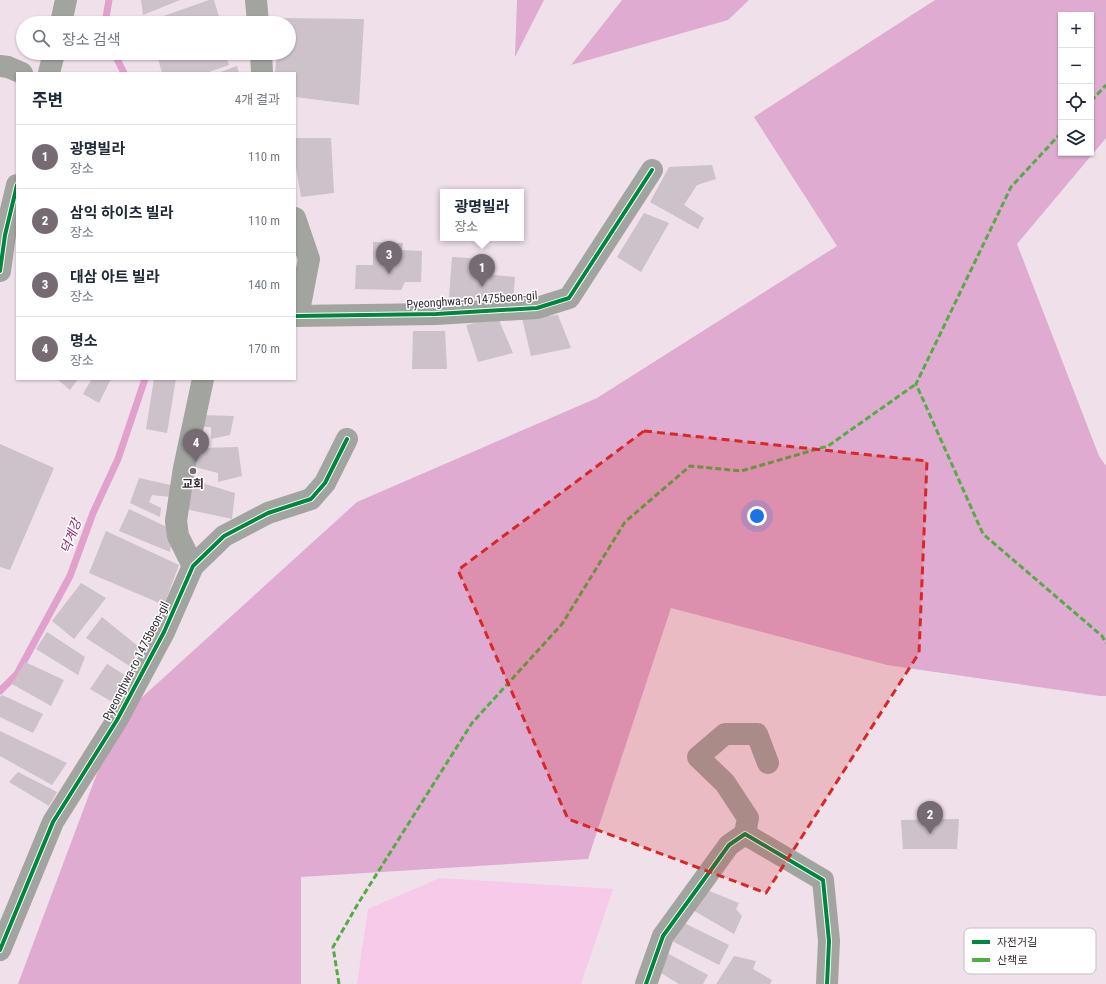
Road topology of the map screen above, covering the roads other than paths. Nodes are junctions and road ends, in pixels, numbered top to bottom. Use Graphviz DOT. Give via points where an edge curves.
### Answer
graph roads {
  1 [pos="66,0"];
  2 [pos="256,0"];
  3 [pos="63,16"];
  4 [pos="257,16"];
  5 [pos="52,60"];
  6 [pos="261,60"];
  7 [pos="0,66"];
  8 [pos="20,72"];
  9 [pos="49,72"];
  10 [pos="262,72"];
  11 [pos="652,170"];
  12 [pos="16,189"];
  13 [pos="296,221"];
  14 [pos="0,270"];
  15 [pos="16,274"];
  16 [pos="297,316"];
  17 [pos="203,380"];
  18 [pos="348,439"];
  19 [pos="192,566"];
  20 [pos="768,764"];
  21 [pos="745,834"];
  22 [pos="0,950"];
  23 [pos="646,984"];
  24 [pos="827,984"];
  1 -- 3 [label="street"];
  2 -- 4 [label="street"];
  5 -- 9 [label="street"];
  6 -- 10 [label="street"];
  7 -- 8 [label="street"];
  11 -- 16 [label="street, Pyeonghwa-ro 1475beon-gil" via="569,298 537,308 436,314"];
  12 -- 14 [label="street"];
  13 -- 16 [label="street" via="309,259"];
  14 -- 15 [label="street"];
  17 -- 19 [label="street" via="184,468 176,521 178,536"];
  18 -- 19 [label="street, Pyeonghwa-ro 1475beon-gil" via="325,483 311,499 268,513 224,536"];
  19 -- 22 [label="street, Pyeonghwa-ro 1475beon-gil" via="164,632 118,720 53,822"];
  20 -- 21 [label="street" via="757,734 725,734 698,757 726,783 748,818"];
  21 -- 23 [label="street" via="729,845 663,936"];
  21 -- 24 [label="street" via="823,880 829,941"];
}
